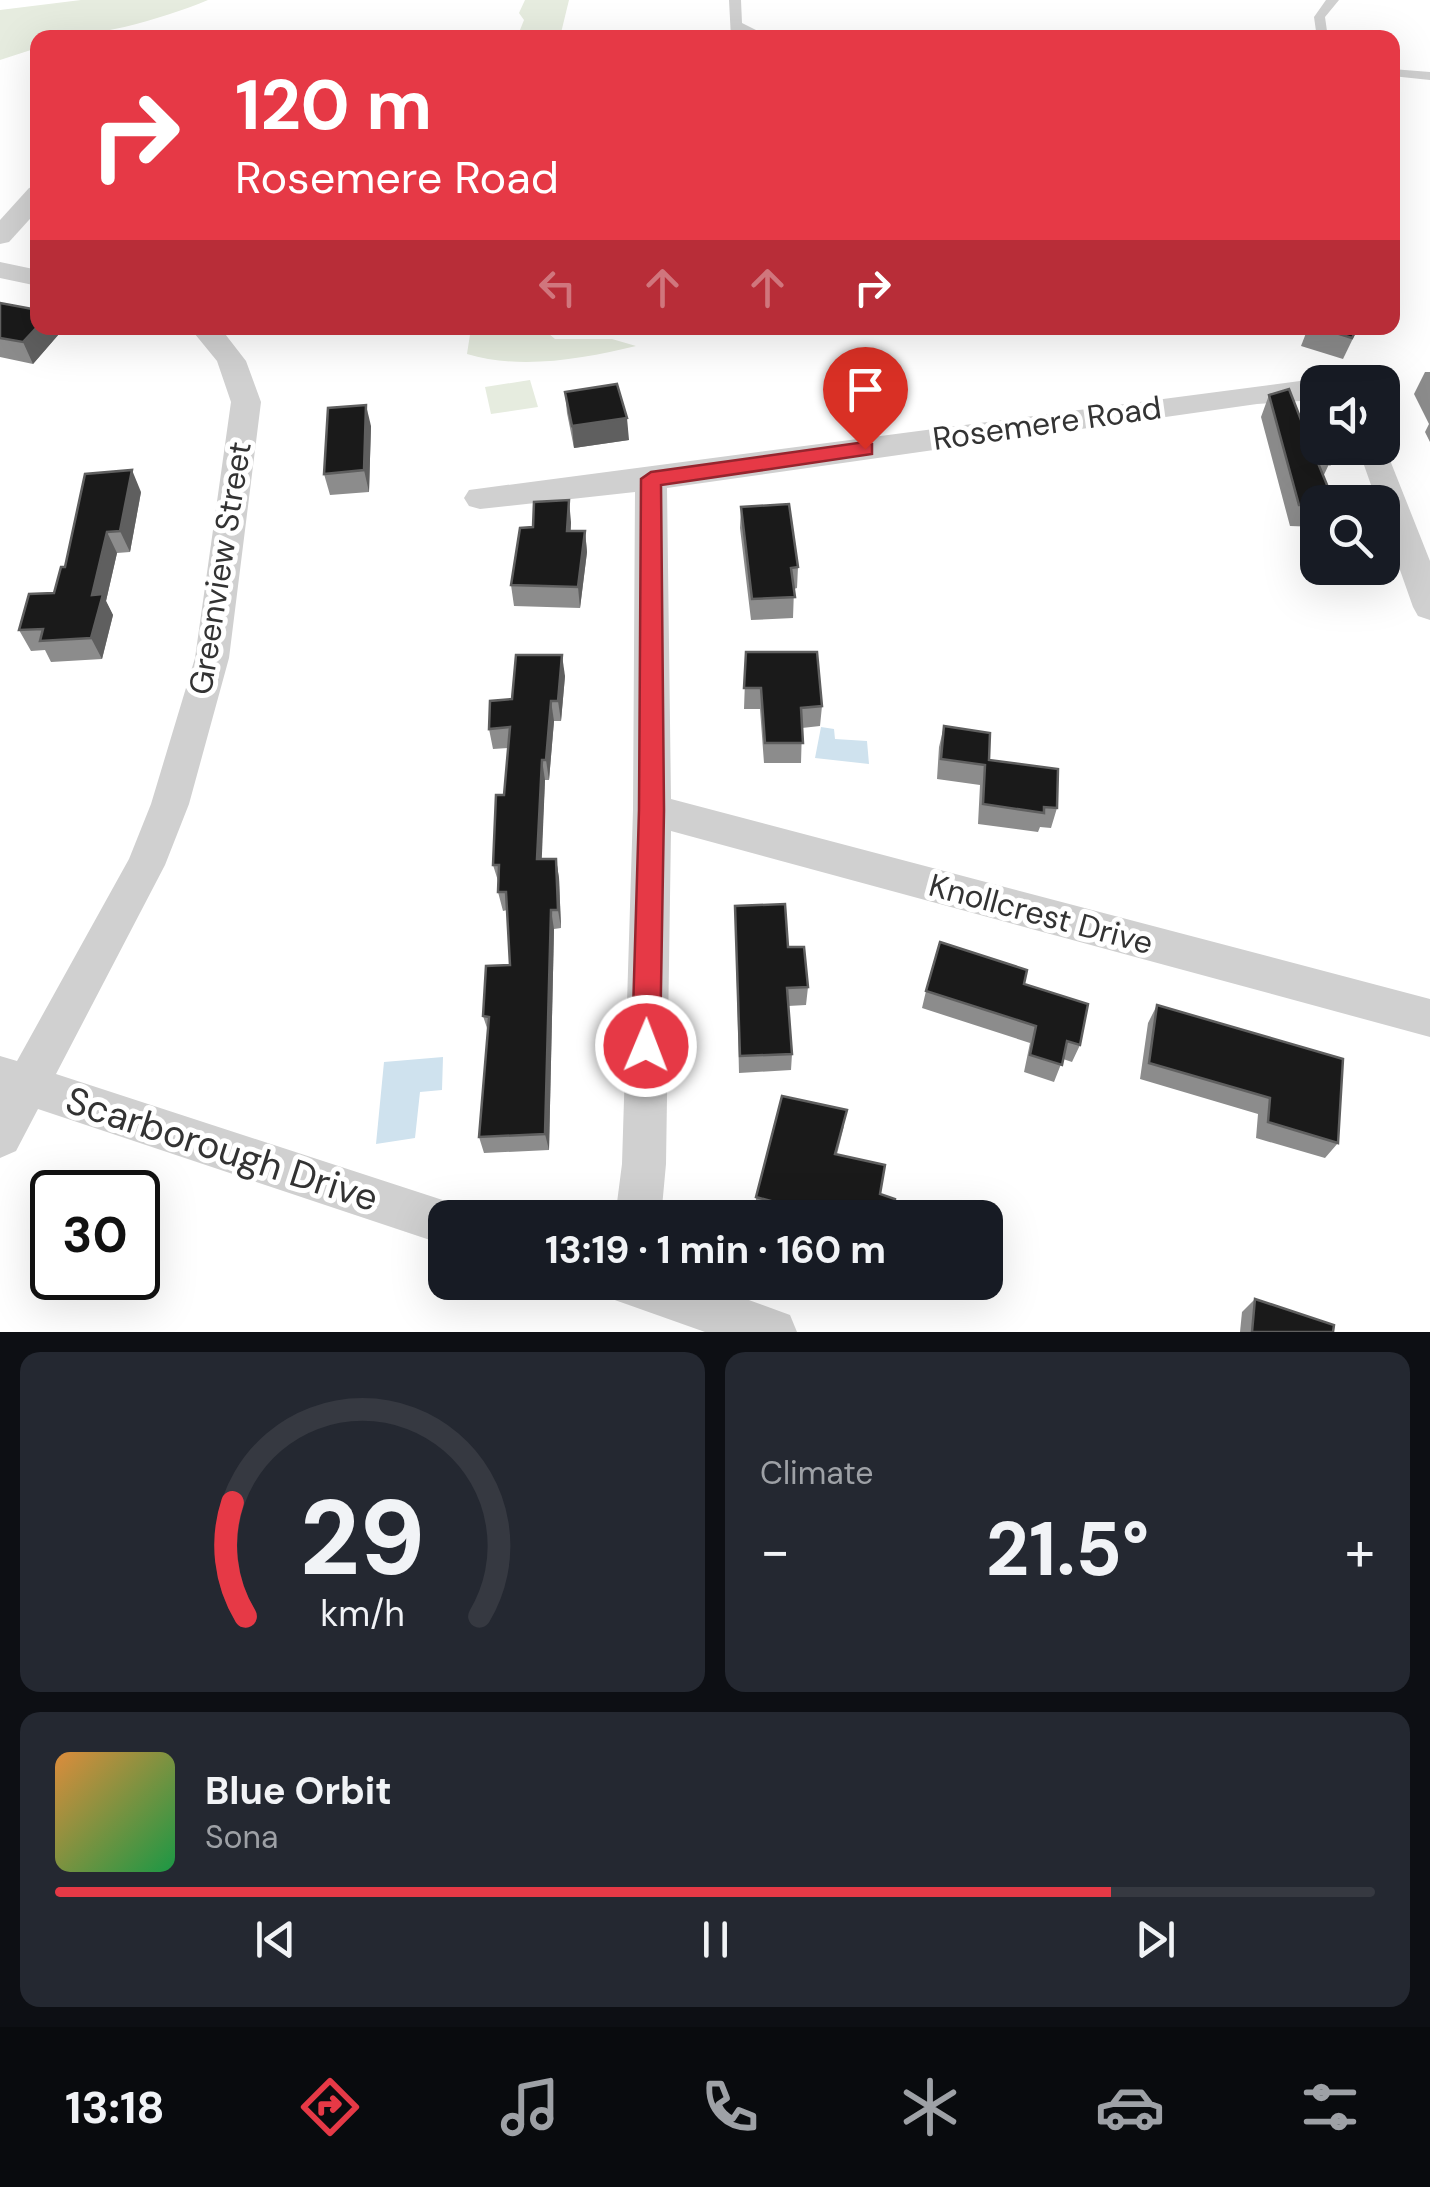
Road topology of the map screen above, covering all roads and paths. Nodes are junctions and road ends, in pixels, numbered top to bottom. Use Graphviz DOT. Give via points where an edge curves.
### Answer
graph roads {
  1 [pos="735,0"];
  2 [pos="1333,0"];
  3 [pos="737,30"];
  4 [pos="1320,30"];
  5 [pos="1400,73"];
  6 [pos="1430,76"];
  7 [pos="30,202"];
  8 [pos="0,236"];
  9 [pos="0,270"];
  10 [pos="30,276"];
  11 [pos="211,335"];
  12 [pos="1300,391"];
  13 [pos="1380,465"];
  14 [pos="651,479"];
  15 [pos="480,498"];
  16 [pos="1430,607"];
  17 [pos="652,810"];
  18 [pos="1430,1018"];
  19 [pos="14,1081"];
  20 [pos="0,1136"];
  21 [pos="640,1200"];
  22 [pos="428,1216"];
  23 [pos="680,1300"];
  24 [pos="773,1332"];
  1 -- 3 [label="lane"];
  2 -- 4 [label="lane" via="1318,16"];
  5 -- 6 [label="lane"];
  7 -- 8 [label="street"];
  9 -- 10 [label="street"];
  11 -- 19 [label="street, Greenview Street" via="240,374 246,402 212,658 146,865"];
  12 -- 14 [label="street, Rosemere Road"];
  13 -- 16 [label="street"];
  14 -- 15 [label="street, Rosemere Road"];
  14 -- 17 [label="street"];
  17 -- 18 [label="street, Knollcrest Drive"];
  17 -- 21 [label="street"];
  19 -- 20 [label="street, Greenview Street"];
  19 -- 22 [label="street, Scarborough Drive"];
  23 -- 24 [label="street"];
}
